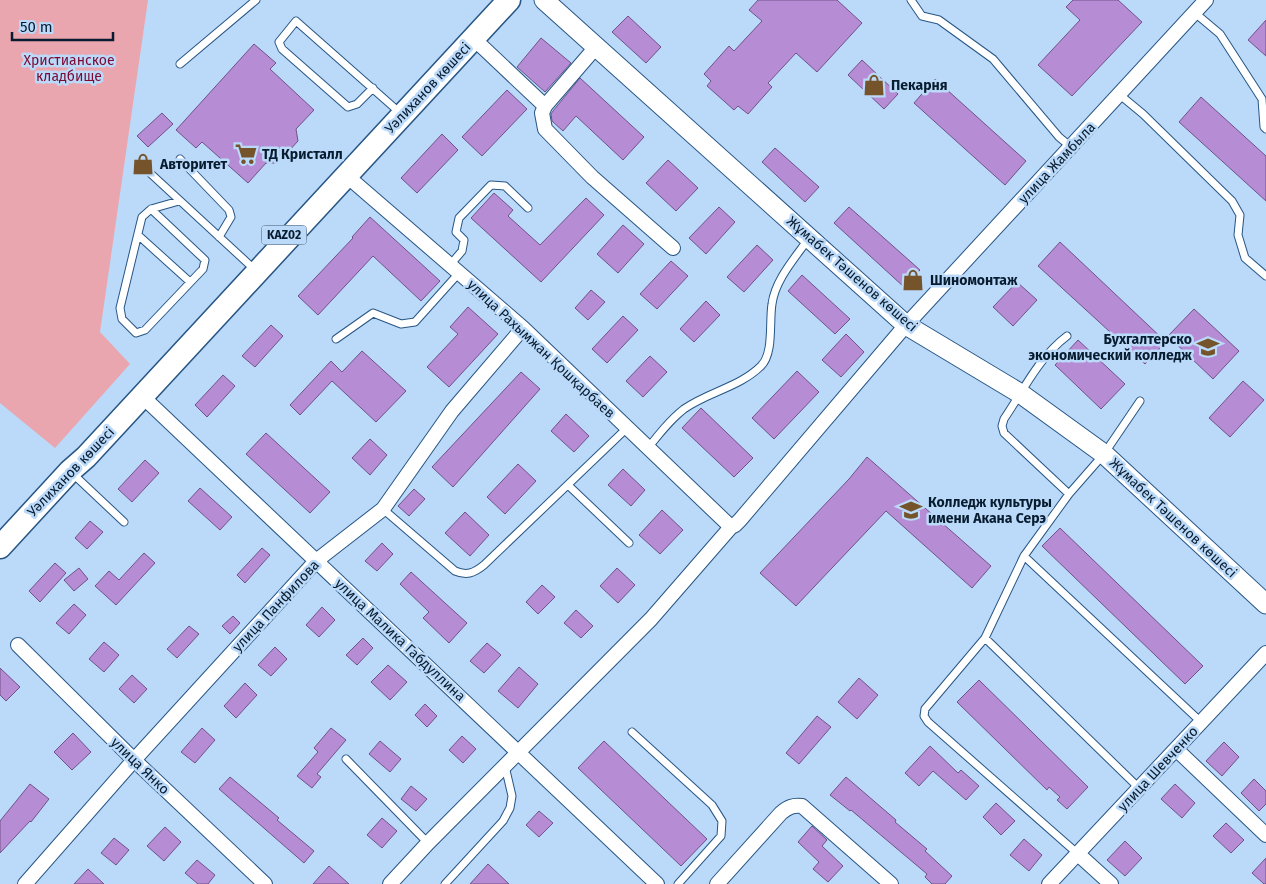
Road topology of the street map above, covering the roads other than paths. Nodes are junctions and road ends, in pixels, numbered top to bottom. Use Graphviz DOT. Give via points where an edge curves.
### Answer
graph roads {
  1 [pos="256,0"];
  2 [pos="501,0"];
  3 [pos="508,0"];
  4 [pos="544,0"];
  5 [pos="911,0"];
  6 [pos="1206,0"];
  7 [pos="1195,13"];
  8 [pos="473,38"];
  9 [pos="596,47"];
  10 [pos="180,64"];
  11 [pos="373,88"];
  12 [pos="1120,95"];
  13 [pos="1264,98"];
  14 [pos="545,106"];
  15 [pos="398,111"];
  16 [pos="1266,129"];
  17 [pos="1071,148"];
  18 [pos="180,159"];
  19 [pos="150,173"];
  20 [pos="347,176"];
  21 [pos="179,201"];
  22 [pos="528,208"];
  23 [pos="151,209"];
  24 [pos="138,235"];
  25 [pos="219,237"];
  26 [pos="809,238"];
  27 [pos="673,248"];
  28 [pos="253,268"];
  29 [pos="454,269"];
  30 [pos="1266,276"];
  31 [pos="190,282"];
  32 [pos="906,325"];
  33 [pos="523,328"];
  34 [pos="1066,336"];
  35 [pos="336,339"];
  36 [pos="1021,394"];
  37 [pos="142,396"];
  38 [pos="1140,401"];
  39 [pos="627,428"];
  40 [pos="648,448"];
  41 [pos="1104,454"];
  42 [pos="70,471"];
  43 [pos="568,485"];
  44 [pos="1069,494"];
  45 [pos="383,509"];
  46 [pos="124,522"];
  47 [pos="731,526"];
  48 [pos="629,543"];
  49 [pos="0,547"];
  50 [pos="1024,556"];
  51 [pos="316,561"];
  52 [pos="1266,604"];
  53 [pos="984,638"];
  54 [pos="18,645"];
  55 [pos="1266,653"];
  56 [pos="1201,722"];
  57 [pos="632,732"];
  58 [pos="1176,749"];
  59 [pos="518,752"];
  60 [pos="346,759"];
  61 [pos="134,760"];
  62 [pos="505,766"];
  63 [pos="1139,788"];
  64 [pos="1266,835"];
  65 [pos="428,843"];
  66 [pos="1078,854"];
  67 [pos="25,884"];
  68 [pos="265,884"];
  69 [pos="390,884"];
  70 [pos="445,884"];
  71 [pos="657,884"];
  72 [pos="678,884"];
  73 [pos="717,884"];
  74 [pos="891,884"];
  75 [pos="1049,884"];
  76 [pos="1111,884"];
  1 -- 10 [label="lane"];
  2 -- 15 [label="highway, KАZ02"];
  3 -- 8 [label="highway, Уәлиханов көшесі / KАZ02"];
  4 -- 9 [label="main road, Жұмабек Тәшенов көшесі"];
  5 -- 17 [label="lane" via="922,16 939,20 993,59"];
  6 -- 7 [label="street, улица Жамбыла"];
  7 -- 12 [label="street, улица Жамбыла"];
  7 -- 13 [label="lane" via="1220,34"];
  8 -- 14 [label="street"];
  8 -- 20 [label="highway, Уәлиханов көшесі / KАZ02"];
  9 -- 14 [label="street"];
  9 -- 26 [label="main road, Жұмабек Тәшенов көшесі"];
  11 -- 11 [label="lane" via="296,21 279,42 282,49 348,107 357,104"];
  11 -- 15 [label="lane"];
  12 -- 17 [label="street, улица Жамбыла"];
  12 -- 30 [label="lane" via="1144,114 1232,201 1240,215 1238,235 1245,258"];
  13 -- 16 [label="lane"];
  14 -- 27 [label="street" via="542,113 545,129 592,177"];
  15 -- 28 [label="highway, KАZ02"];
  17 -- 32 [label="street, улица Жамбыла"];
  18 -- 25 [label="lane" via="229,210 232,217"];
  19 -- 21 [label="lane"];
  20 -- 29 [label="street, улица Рахымжан Қошқарбаев"];
  20 -- 37 [label="highway, KАZ02"];
  21 -- 23 [label="lane"];
  21 -- 25 [label="lane"];
  22 -- 29 [label="lane" via="505,186 491,185 459,218 456,232 464,240"];
  23 -- 24 [label="lane" via="142,217"];
  23 -- 31 [label="lane" via="205,260 203,269"];
  24 -- 31 [label="lane"];
  24 -- 31 [label="lane" via="120,308 122,319 136,333 144,330"];
  25 -- 28 [label="lane"];
  26 -- 32 [label="main road, Жұмабек Тәшенов көшесі"];
  26 -- 40 [label="lane" via="776,289 768,356 761,366 747,377 684,409"];
  28 -- 42 [label="highway, KАZ02" via="82,452"];
  29 -- 33 [label="street, улица Рахымжан Қошқарбаев"];
  29 -- 35 [label="lane" via="416,322 401,324 373,313"];
  32 -- 36 [label="main road, Жұмабек Тәшенов көшесі"];
  32 -- 47 [label="street, улица Жамбыла" via="740,520"];
  33 -- 39 [label="street, улица Рахымжан Қошқарбаев"];
  33 -- 45 [label="street, улица Панфилова" via="452,411"];
  34 -- 36 [label="lane" via="1054,345"];
  36 -- 41 [label="main road, Жұмабек Тәшенов көшесі"];
  36 -- 44 [label="lane" via="1004,419 1004,433"];
  37 -- 42 [label="highway, Уәлиханов көшесі / KАZ02"];
  37 -- 51 [label="street, улица Малика Габдуллина"];
  38 -- 41 [label="lane"];
  39 -- 40 [label="street, улица Рахымжан Қошқарбаев"];
  39 -- 43 [label="lane"];
  40 -- 47 [label="street, улица Рахымжан Қошқарбаев"];
  41 -- 44 [label="lane"];
  41 -- 52 [label="main road, Жұмабек Тәшенов көшесі"];
  42 -- 46 [label="lane"];
  42 -- 49 [label="highway, Уәлиханов көшесі / KАZ02"];
  43 -- 45 [label="lane" via="484,565 470,574 455,571"];
  43 -- 48 [label="lane"];
  44 -- 50 [label="lane"];
  45 -- 51 [label="street, улица Панфилова"];
  47 -- 59 [label="street, улица Жамбыла" via="651,619"];
  50 -- 53 [label="lane"];
  50 -- 56 [label="lane"];
  51 -- 59 [label="street, улица Малика Габдуллина"];
  51 -- 61 [label="street, улица Панфилова"];
  53 -- 63 [label="lane"];
  53 -- 66 [label="lane" via="925,708 924,716"];
  54 -- 61 [label="street, улица Янко"];
  55 -- 56 [label="street, улица Шевченко"];
  56 -- 58 [label="street, улица Шевченко"];
  57 -- 72 [label="lane" via="712,805 722,821 721,836"];
  58 -- 63 [label="street, улица Шевченко"];
  58 -- 64 [label="street"];
  59 -- 62 [label="street, улица Жамбыла"];
  59 -- 71 [label="street, улица Малика Габдуллина"];
  60 -- 65 [label="lane"];
  61 -- 67 [label="street, улица Панфилова"];
  61 -- 68 [label="street, улица Янко"];
  62 -- 65 [label="street, улица Жамбыла"];
  62 -- 70 [label="lane" via="512,796 510,808 503,821"];
  63 -- 66 [label="street, улица Шевченко"];
  65 -- 69 [label="street, улица Жамбыла"];
  66 -- 75 [label="street, улица Шевченко"];
  66 -- 76 [label="street"];
  73 -- 74 [label="street" via="781,813 794,805 802,806"];
}
